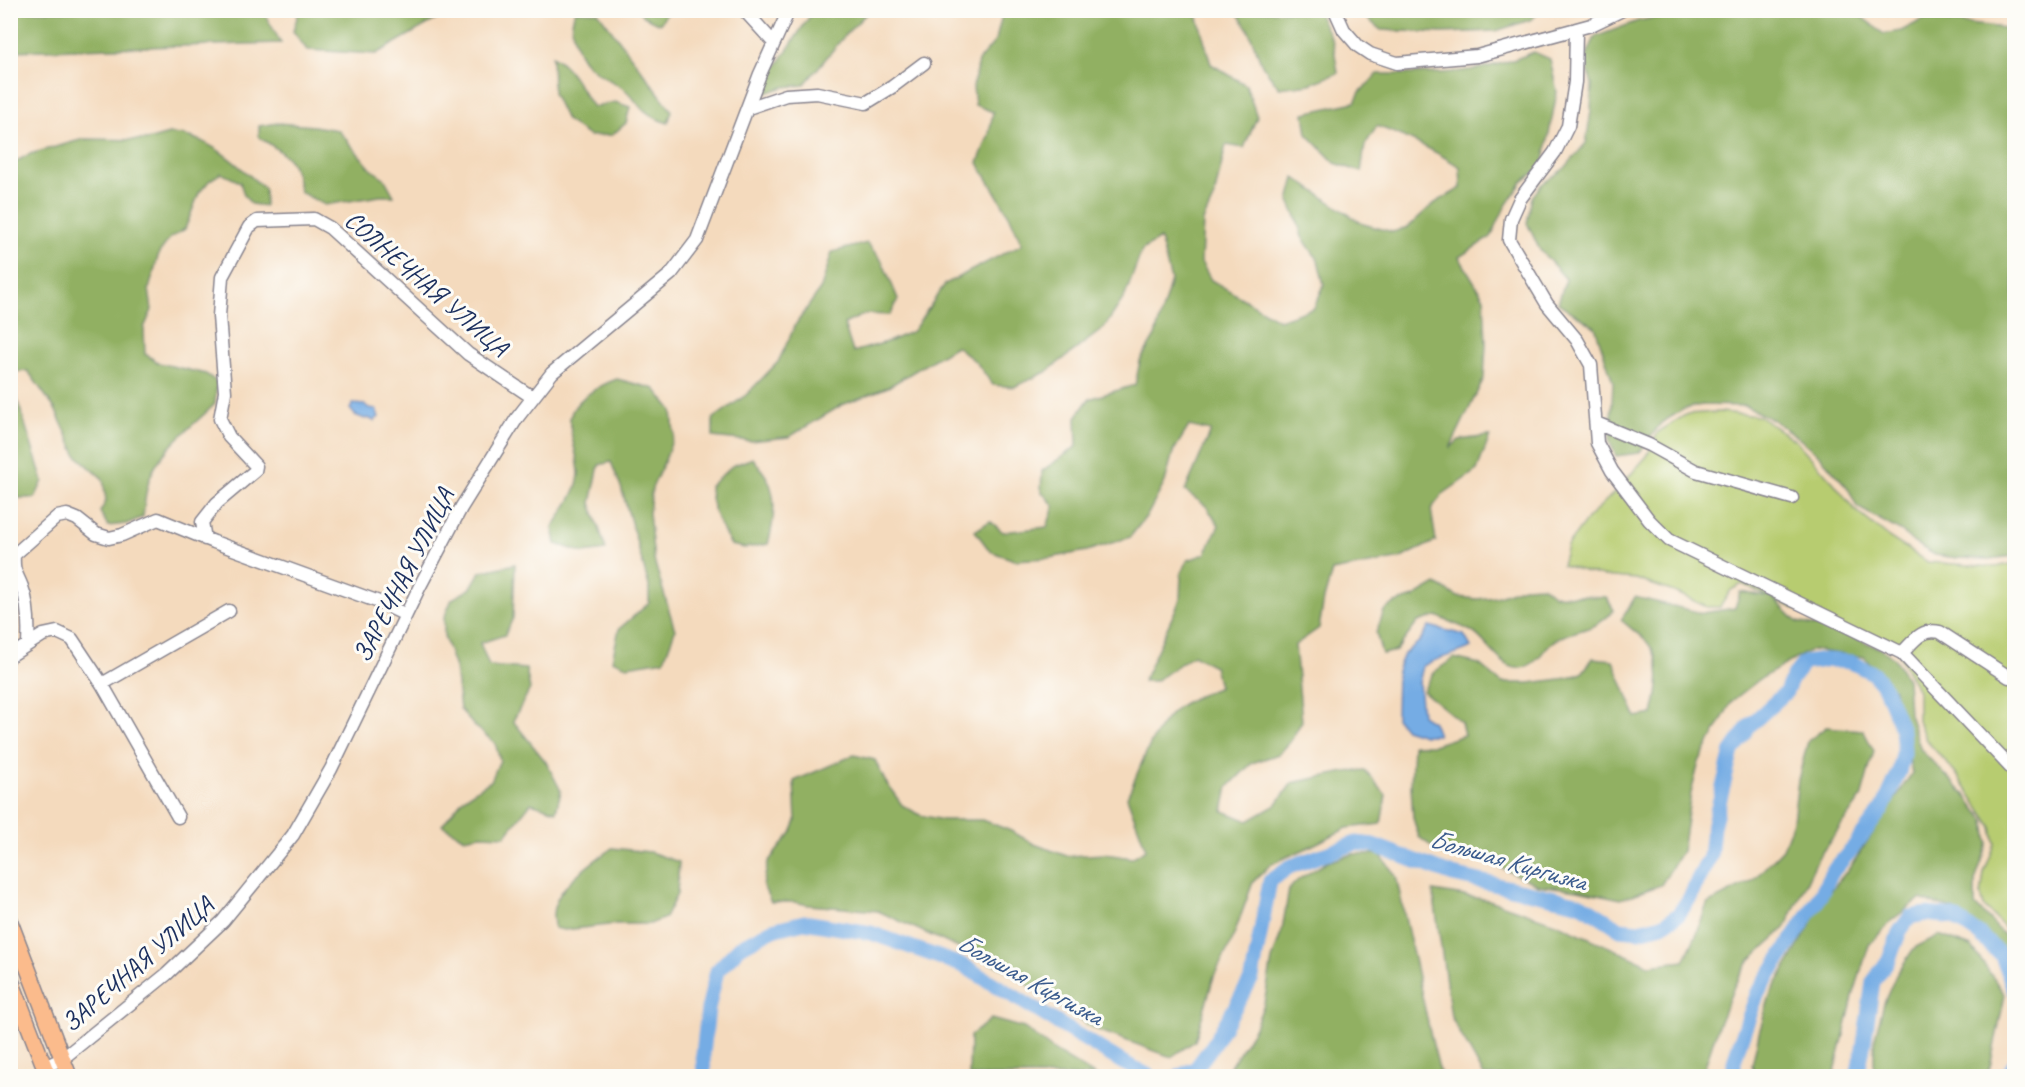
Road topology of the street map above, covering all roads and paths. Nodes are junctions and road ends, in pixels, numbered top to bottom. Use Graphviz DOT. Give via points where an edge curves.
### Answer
graph roads {
  1 [pos="744,10"];
  2 [pos="789,10"];
  3 [pos="1335,10"];
  4 [pos="1622,10"];
  5 [pos="1576,29"];
  6 [pos="774,43"];
  7 [pos="924,63"];
  8 [pos="748,108"];
  9 [pos="532,397"];
  10 [pos="1596,423"];
  11 [pos="1792,498"];
  12 [pos="205,539"];
  13 [pos="229,611"];
  14 [pos="406,615"];
  15 [pos="28,644"];
  16 [pos="1902,653"];
  17 [pos="10,656"];
  18 [pos="2014,678"];
  19 [pos="102,684"];
  20 [pos="2014,771"];
  21 [pos="178,817"];
  22 [pos="10,922"];
  23 [pos="10,978"];
  24 [pos="62,1059"];
  25 [pos="46,1072"];
  26 [pos="69,1077"];
  1 -- 6 [label="street"];
  2 -- 6 [label="street, ЗАРЕЧНАЯ УЛИЦА"];
  3 -- 5 [label="street" via="1344,30 1358,46 1397,63 1477,56"];
  4 -- 5 [label="street"];
  5 -- 10 [label="street" via="1575,82 1568,126 1555,152 1520,199 1511,219 1509,240 1546,303 1577,340 1591,365"];
  6 -- 8 [label="street, ЗАРЕЧНАЯ УЛИЦА"];
  7 -- 8 [label="street" via="866,103 817,93 786,95"];
  8 -- 9 [label="street, ЗАРЕЧНАЯ УЛИЦА" via="697,240 671,274 552,373"];
  9 -- 12 [label="street, СОЛНЕЧНАЯ УЛИЦА" via="468,354 330,228 314,219 257,221 249,227 222,277 219,316 225,392 220,419 229,437 256,466 202,522"];
  9 -- 14 [label="street, ЗАРЕЧНАЯ УЛИЦА" via="461,508"];
  10 -- 11 [label="street" via="1649,445 1696,471"];
  10 -- 16 [label="street" via="1598,443 1612,471 1669,540"];
  12 -- 14 [label="street"];
  12 -- 15 [label="street" via="158,519 109,538 96,534 77,519 57,517 15,555 14,571 28,610"];
  13 -- 19 [label="street"];
  14 -- 24 [label="street, ЗАРЕЧНАЯ УЛИЦА" via="331,769 293,835 223,921 167,974"];
  15 -- 17 [label="street"];
  15 -- 19 [label="street" via="57,632 72,639"];
  16 -- 18 [label="street" via="1921,633 1932,630"];
  16 -- 20 [label="street"];
  19 -- 21 [label="street"];
  22 -- 24 [label="main road"];
  23 -- 25 [label="main road"];
  24 -- 25 [label="street, ЗАРЕЧНАЯ УЛИЦА"];
  24 -- 26 [label="main road"];
}
